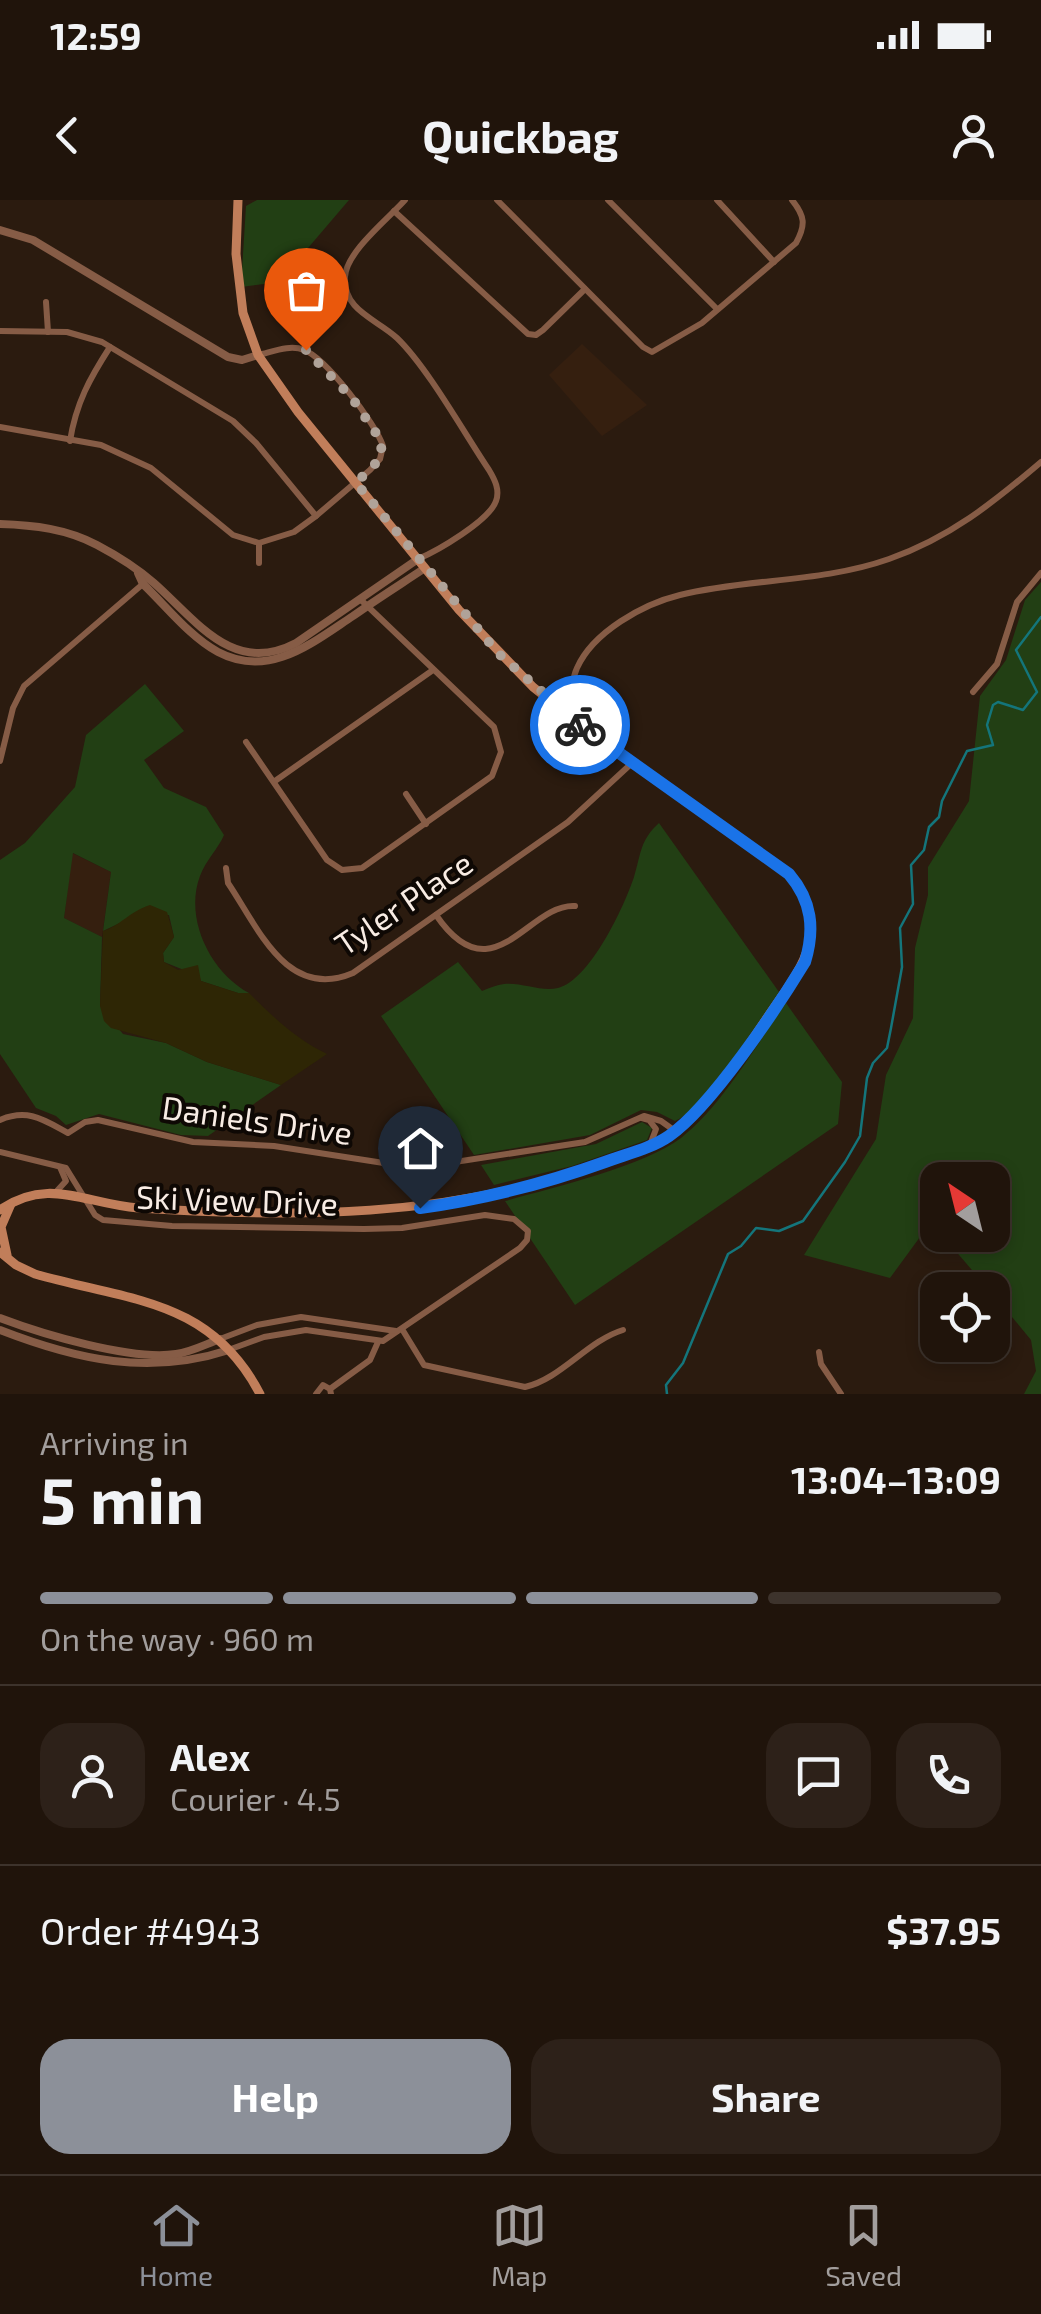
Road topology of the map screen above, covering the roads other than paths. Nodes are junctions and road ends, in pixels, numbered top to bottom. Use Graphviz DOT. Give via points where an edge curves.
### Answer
graph roads {
  1 [pos="238,200"];
  2 [pos="405,200"];
  3 [pos="497,200"];
  4 [pos="608,200"];
  5 [pos="717,200"];
  6 [pos="792,200"];
  7 [pos="394,212"];
  8 [pos="0,230"];
  9 [pos="774,262"];
  10 [pos="585,289"];
  11 [pos="46,302"];
  12 [pos="717,309"];
  13 [pos="0,332"];
  14 [pos="48,332"];
  15 [pos="110,347"];
  16 [pos="258,356"];
  17 [pos="0,427"];
  18 [pos="70,440"];
  19 [pos="1041,462"];
  20 [pos="356,483"];
  21 [pos="316,516"];
  22 [pos="0,524"];
  23 [pos="259,543"];
  24 [pos="259,563"];
  25 [pos="421,563"];
  26 [pos="1041,573"];
  27 [pos="146,581"];
  28 [pos="363,602"];
  29 [pos="434,670"];
  30 [pos="973,692"];
  31 [pos="587,731"];
  32 [pos="246,742"];
  33 [pos="0,761"];
  34 [pos="632,763"];
  35 [pos="274,782"];
  36 [pos="406,794"];
  37 [pos="426,824"];
  38 [pos="226,868"];
  39 [pos="575,906"];
  40 [pos="436,915"];
  41 [pos="0,1120"];
  42 [pos="631,1122"];
  43 [pos="675,1131"];
  44 [pos="650,1146"];
  45 [pos="0,1152"];
  46 [pos="54,1163"];
  47 [pos="53,1194"];
  48 [pos="86,1199"];
  49 [pos="14,1200"];
  50 [pos="0,1210"];
  51 [pos="0,1252"];
  52 [pos="11,1262"];
  53 [pos="0,1318"];
  54 [pos="0,1330"];
  55 [pos="402,1330"];
  56 [pos="623,1330"];
  57 [pos="220,1339"];
  58 [pos="378,1342"];
  59 [pos="231,1350"];
  60 [pos="818,1352"];
  61 [pos="331,1391"];
  62 [pos="260,1394"];
  63 [pos="316,1394"];
  64 [pos="841,1394"];
  1 -- 16 [label="main road" via="238,288"];
  2 -- 7 [label="street"];
  3 -- 10 [label="street"];
  4 -- 12 [label="street"];
  5 -- 9 [label="street"];
  6 -- 9 [label="street" via="806,225"];
  7 -- 10 [label="street" via="528,334 543,330"];
  7 -- 25 [label="street" via="347,268 348,298 411,354 496,484 497,500 485,516"];
  8 -- 16 [label="street" via="32,240 228,357"];
  9 -- 12 [label="street"];
  10 -- 12 [label="street" via="652,352"];
  11 -- 14 [label="street"];
  13 -- 14 [label="street"];
  14 -- 15 [label="street" via="78,334"];
  15 -- 18 [label="street" via="81,395"];
  15 -- 21 [label="street" via="233,421"];
  16 -- 20 [label="main road"];
  16 -- 20 [label="street" via="306,350 352,398 383,450"];
  17 -- 18 [label="street"];
  18 -- 23 [label="street" via="151,468 233,535"];
  19 -- 31 [label="street" via="981,512 908,552 820,576 673,596 622,621 575,672 574,693 589,718"];
  20 -- 21 [label="street"];
  20 -- 25 [label="main road"];
  21 -- 23 [label="street" via="294,532"];
  22 -- 27 [label="street" via="79,536"];
  23 -- 24 [label="street"];
  25 -- 28 [label="street"];
  25 -- 31 [label="main road" via="499,654"];
  26 -- 30 [label="street" via="1017,602 996,664"];
  27 -- 28 [label="street" via="217,641 248,653 288,647"];
  27 -- 33 [label="street" via="24,686"];
  28 -- 29 [label="street"];
  29 -- 35 [label="street"];
  29 -- 37 [label="street" via="494,727 501,752 492,776"];
  31 -- 34 [label="main road"];
  32 -- 35 [label="street"];
  34 -- 40 [label="street, Tyler Place" via="568,822"];
  34 -- 43 [label="main road" via="779,865 805,898 812,927 796,976 720,1082"];
  35 -- 37 [label="street" via="327,860 342,870 362,868"];
  36 -- 37 [label="street"];
  38 -- 40 [label="street, Tyler Place" via="228,883 283,963 316,981 353,973"];
  39 -- 40 [label="street" via="563,906 496,947 465,944"];
  41 -- 42 [label="street, Daniels Drive" via="33,1115 68,1133 98,1120 192,1142 274,1146 416,1168 585,1142"];
  42 -- 43 [label="street" via="650,1116"];
  42 -- 44 [label="street" via="646,1118 654,1126"];
  43 -- 44 [label="main road"];
  44 -- 48 [label="main road" via="530,1187 396,1210 161,1209"];
  45 -- 46 [label="street"];
  46 -- 47 [label="street" via="66,1177"];
  46 -- 48 [label="street" via="72,1173"];
  47 -- 48 [label="main road"];
  47 -- 49 [label="main road"];
  48 -- 55 [label="street, Ski View Drive" via="100,1219 152,1226 383,1229 486,1215 524,1226 523,1246"];
  49 -- 50 [label="main road"];
  49 -- 52 [label="main road" via="0,1227"];
  51 -- 52 [label="main road"];
  52 -- 57 [label="main road" via="176,1312"];
  53 -- 57 [label="street" via="152,1355"];
  54 -- 59 [label="street" via="135,1364 180,1363"];
  55 -- 56 [label="street" via="424,1365 525,1387"];
  55 -- 57 [label="street" via="302,1317"];
  55 -- 58 [label="street"];
  57 -- 59 [label="main road"];
  58 -- 59 [label="street" via="306,1330"];
  58 -- 61 [label="street" via="370,1360"];
  59 -- 62 [label="main road"];
  60 -- 64 [label="street"];
  61 -- 63 [label="street" via="321,1386"];
}
